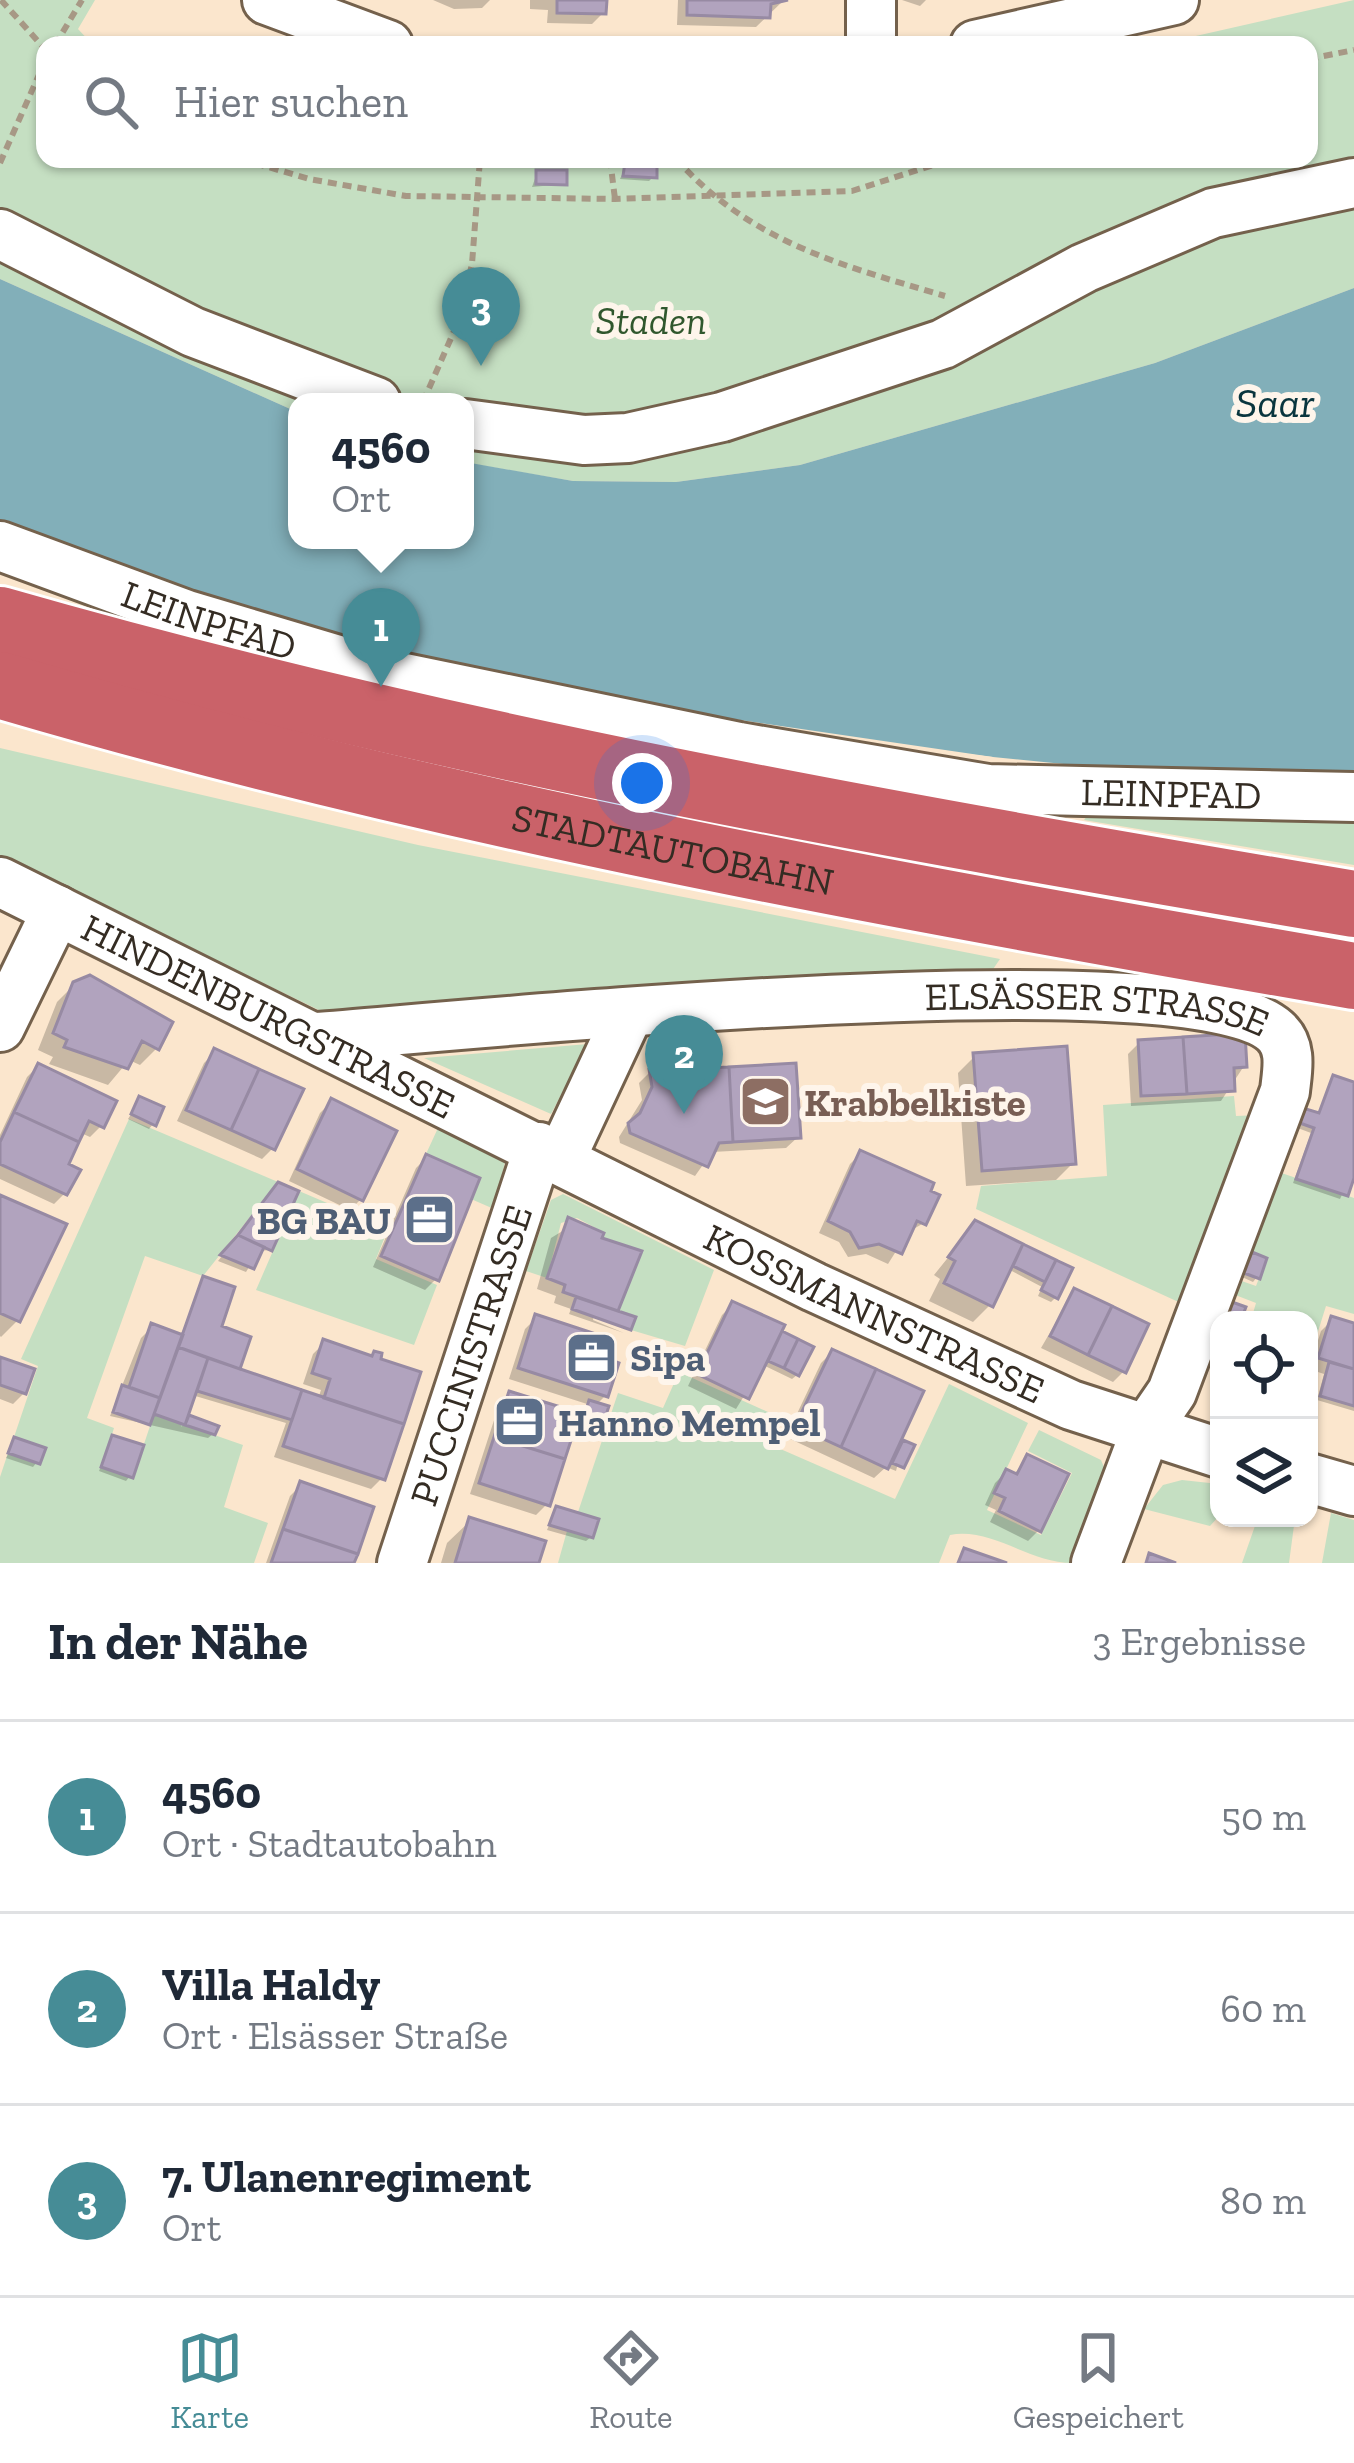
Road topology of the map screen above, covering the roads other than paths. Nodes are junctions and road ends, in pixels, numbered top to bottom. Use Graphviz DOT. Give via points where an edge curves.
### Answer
graph roads {
  1 [pos="267,0"];
  2 [pos="871,0"];
  3 [pos="1174,0"];
  4 [pos="364,36"];
  5 [pos="871,36"];
  6 [pos="1015,36"];
  7 [pos="1354,183"];
  8 [pos="0,235"];
  9 [pos="352,393"];
  10 [pos="474,425"];
  11 [pos="0,547"];
  12 [pos="0,578"];
  13 [pos="0,620"];
  14 [pos="0,685"];
  15 [pos="288,699"];
  16 [pos="0,725"];
  17 [pos="1354,797"];
  18 [pos="682,855"];
  19 [pos="0,882"];
  20 [pos="1354,904"];
  21 [pos="57,910"];
  22 [pos="1354,976"];
  23 [pos="628,1015"];
  24 [pos="0,1027"];
  25 [pos="316,1037"];
  26 [pos="550,1152"];
  27 [pos="1146,1430"];
  28 [pos="1210,1450"];
  29 [pos="1318,1481"];
  30 [pos="1354,1491"];
  31 [pos="402,1563"];
  32 [pos="1096,1563"];
  1 -- 4 [label="street"];
  2 -- 5 [label="street"];
  3 -- 6 [label="street"];
  7 -- 10 [label="street" via="1213,213 943,344 675,429 584,440"];
  8 -- 9 [label="street" via="193,332"];
  11 -- 17 [label="street, LEINPFAD" via="385,674 621,725 988,789"];
  12 -- 15 [label="highway"];
  13 -- 15 [label="highway, STADTAUTOBAHN"];
  14 -- 18 [label="highway, STADTAUTOBAHN" via="283,763"];
  15 -- 20 [label="highway, STADTAUTOBAHN" via="709,792"];
  16 -- 18 [label="highway" via="455,830"];
  18 -- 22 [label="highway, STADTAUTOBAHN"];
  19 -- 21 [label="street, HINDENBURGSTRASSE"];
  21 -- 24 [label="street"];
  21 -- 25 [label="street, HINDENBURGSTRASSE"];
  23 -- 25 [label="street, ELSÄSSER STRASSE"];
  23 -- 26 [label="street"];
  23 -- 27 [label="street, ELSÄSSER STRASSE" via="1008,994 1206,1009 1276,1031 1288,1054 1285,1091 1172,1392"];
  25 -- 26 [label="street, HINDENBURGSTRASSE"];
  26 -- 27 [label="street, KOSSMANNSTRASSE" via="814,1287 1070,1405"];
  26 -- 31 [label="street, PUCCINISTRASSE"];
  27 -- 28 [label="street, KOSSMANNSTRASSE"];
  27 -- 32 [label="street, ELSÄSSER STRASSE"];
  29 -- 30 [label="street"];
}
